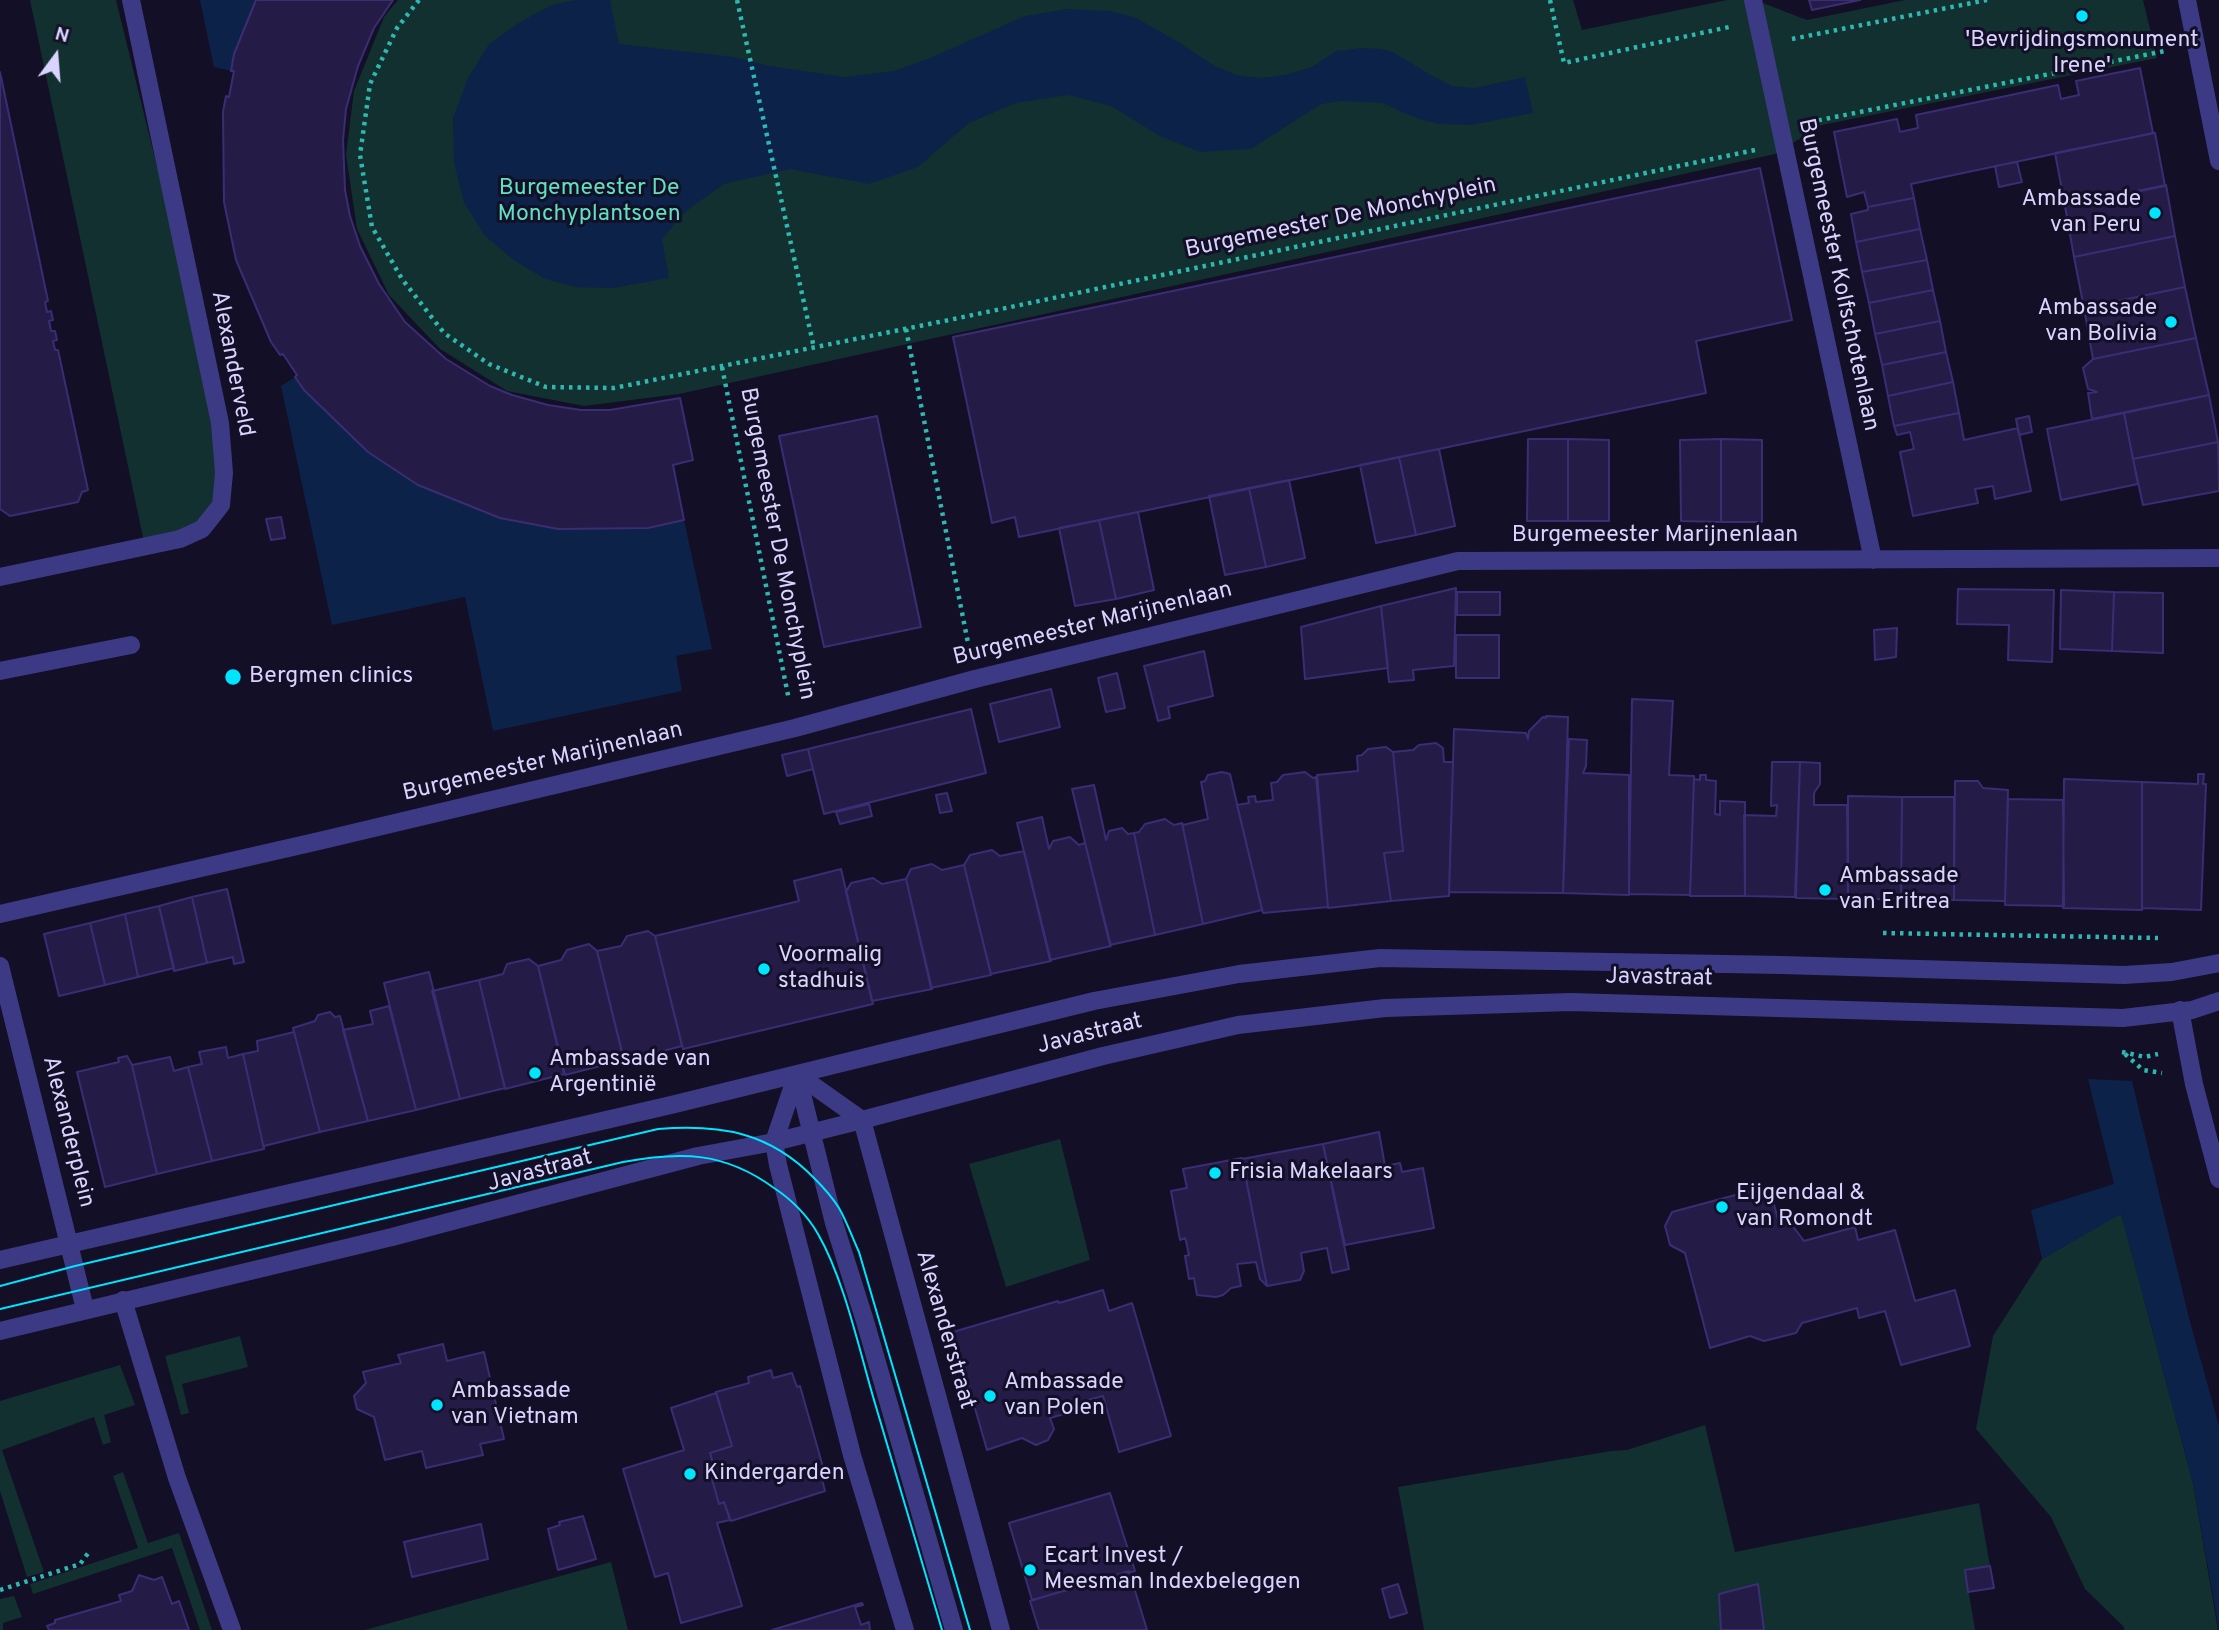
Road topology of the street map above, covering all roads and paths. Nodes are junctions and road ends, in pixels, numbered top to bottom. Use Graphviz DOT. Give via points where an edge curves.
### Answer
graph roads {
  1 [pos="131,0"];
  2 [pos="419,0"];
  3 [pos="737,0"];
  4 [pos="1550,0"];
  5 [pos="1753,0"];
  6 [pos="1987,0"];
  7 [pos="2188,0"];
  8 [pos="1757,20"];
  9 [pos="1763,45"];
  10 [pos="2197,45"];
  11 [pos="1782,136"];
  12 [pos="2219,161"];
  13 [pos="906,329"];
  14 [pos="814,348"];
  15 [pos="722,367"];
  16 [pos="2219,558"];
  17 [pos="1873,559"];
  18 [pos="0,577"];
  19 [pos="131,645"];
  20 [pos="0,671"];
  21 [pos="975,679"];
  22 [pos="795,728"];
  23 [pos="0,914"];
  24 [pos="2219,963"];
  25 [pos="0,966"];
  26 [pos="2219,1002"];
  27 [pos="2180,1010"];
  28 [pos="2112,1051"];
  29 [pos="2124,1053"];
  30 [pos="797,1074"];
  31 [pos="862,1121"];
  32 [pos="811,1132"];
  33 [pos="774,1142"];
  34 [pos="2219,1179"];
  35 [pos="69,1244"];
  36 [pos="0,1260"];
  37 [pos="123,1300"];
  38 [pos="85,1309"];
  39 [pos="0,1331"];
  40 [pos="89,1552"];
  41 [pos="0,1590"];
  42 [pos="232,1630"];
  43 [pos="905,1630"];
  44 [pos="954,1630"];
  45 [pos="1001,1630"];
  1 -- 18 [label="street, Alexanderveld" via="220,423 225,473 220,505 202,529 180,539"];
  2 -- 15 [label="path, Burgemeester De Monchyplein" via="397,28 370,84 360,155 372,227 402,279 444,333 489,363 546,387 614,388"];
  3 -- 14 [label="path"];
  4 -- 8 [label="path" via="1564,63"];
  5 -- 8 [label="street, Burgemeester Kolfschotenlaan"];
  6 -- 9 [label="path"];
  7 -- 10 [label="street"];
  8 -- 9 [label="street, Burgemeester Kolfschotenlaan"];
  9 -- 11 [label="street, Burgemeester Kolfschotenlaan"];
  10 -- 11 [label="path, Burgemeester De Monchyplein"];
  10 -- 12 [label="street"];
  11 -- 13 [label="path, Burgemeester De Monchyplein"];
  11 -- 17 [label="street, Burgemeester Kolfschotenlaan"];
  13 -- 14 [label="path, Burgemeester De Monchyplein"];
  13 -- 21 [label="path"];
  14 -- 15 [label="path, Burgemeester De Monchyplein"];
  15 -- 22 [label="path, Burgemeester De Monchyplein"];
  16 -- 17 [label="street, Burgemeester Marijnenlaan"];
  17 -- 21 [label="street, Burgemeester Marijnenlaan" via="1458,561"];
  19 -- 20 [label="street"];
  21 -- 22 [label="street, Burgemeester Marijnenlaan"];
  22 -- 23 [label="street, Burgemeester Marijnenlaan"];
  24 -- 30 [label="street, Javastraat" via="2124,975 1380,958 1239,974 1107,999"];
  25 -- 35 [label="street, Alexanderplein"];
  26 -- 27 [label="street, Javastraat"];
  27 -- 31 [label="street, Javastraat" via="2123,1018 1571,1002 1385,1008 1238,1025"];
  27 -- 34 [label="street" via="2193,1084"];
  28 -- 29 [label="path"];
  30 -- 31 [label="street"];
  30 -- 32 [label="street"];
  30 -- 33 [label="street"];
  30 -- 35 [label="street, Javastraat"];
  31 -- 32 [label="street, Javastraat"];
  31 -- 45 [label="street, Alexanderstraat"];
  32 -- 33 [label="street, Javastraat"];
  32 -- 44 [label="street"];
  33 -- 37 [label="street, Javastraat" via="698,1156 392,1237"];
  33 -- 43 [label="street" via="852,1455"];
  35 -- 36 [label="street, Javastraat"];
  35 -- 38 [label="street, Alexanderplein"];
  37 -- 38 [label="street, Javastraat"];
  37 -- 42 [label="street" via="177,1478"];
  38 -- 39 [label="street, Javastraat"];
  40 -- 41 [label="path" via="80,1564"];
}
